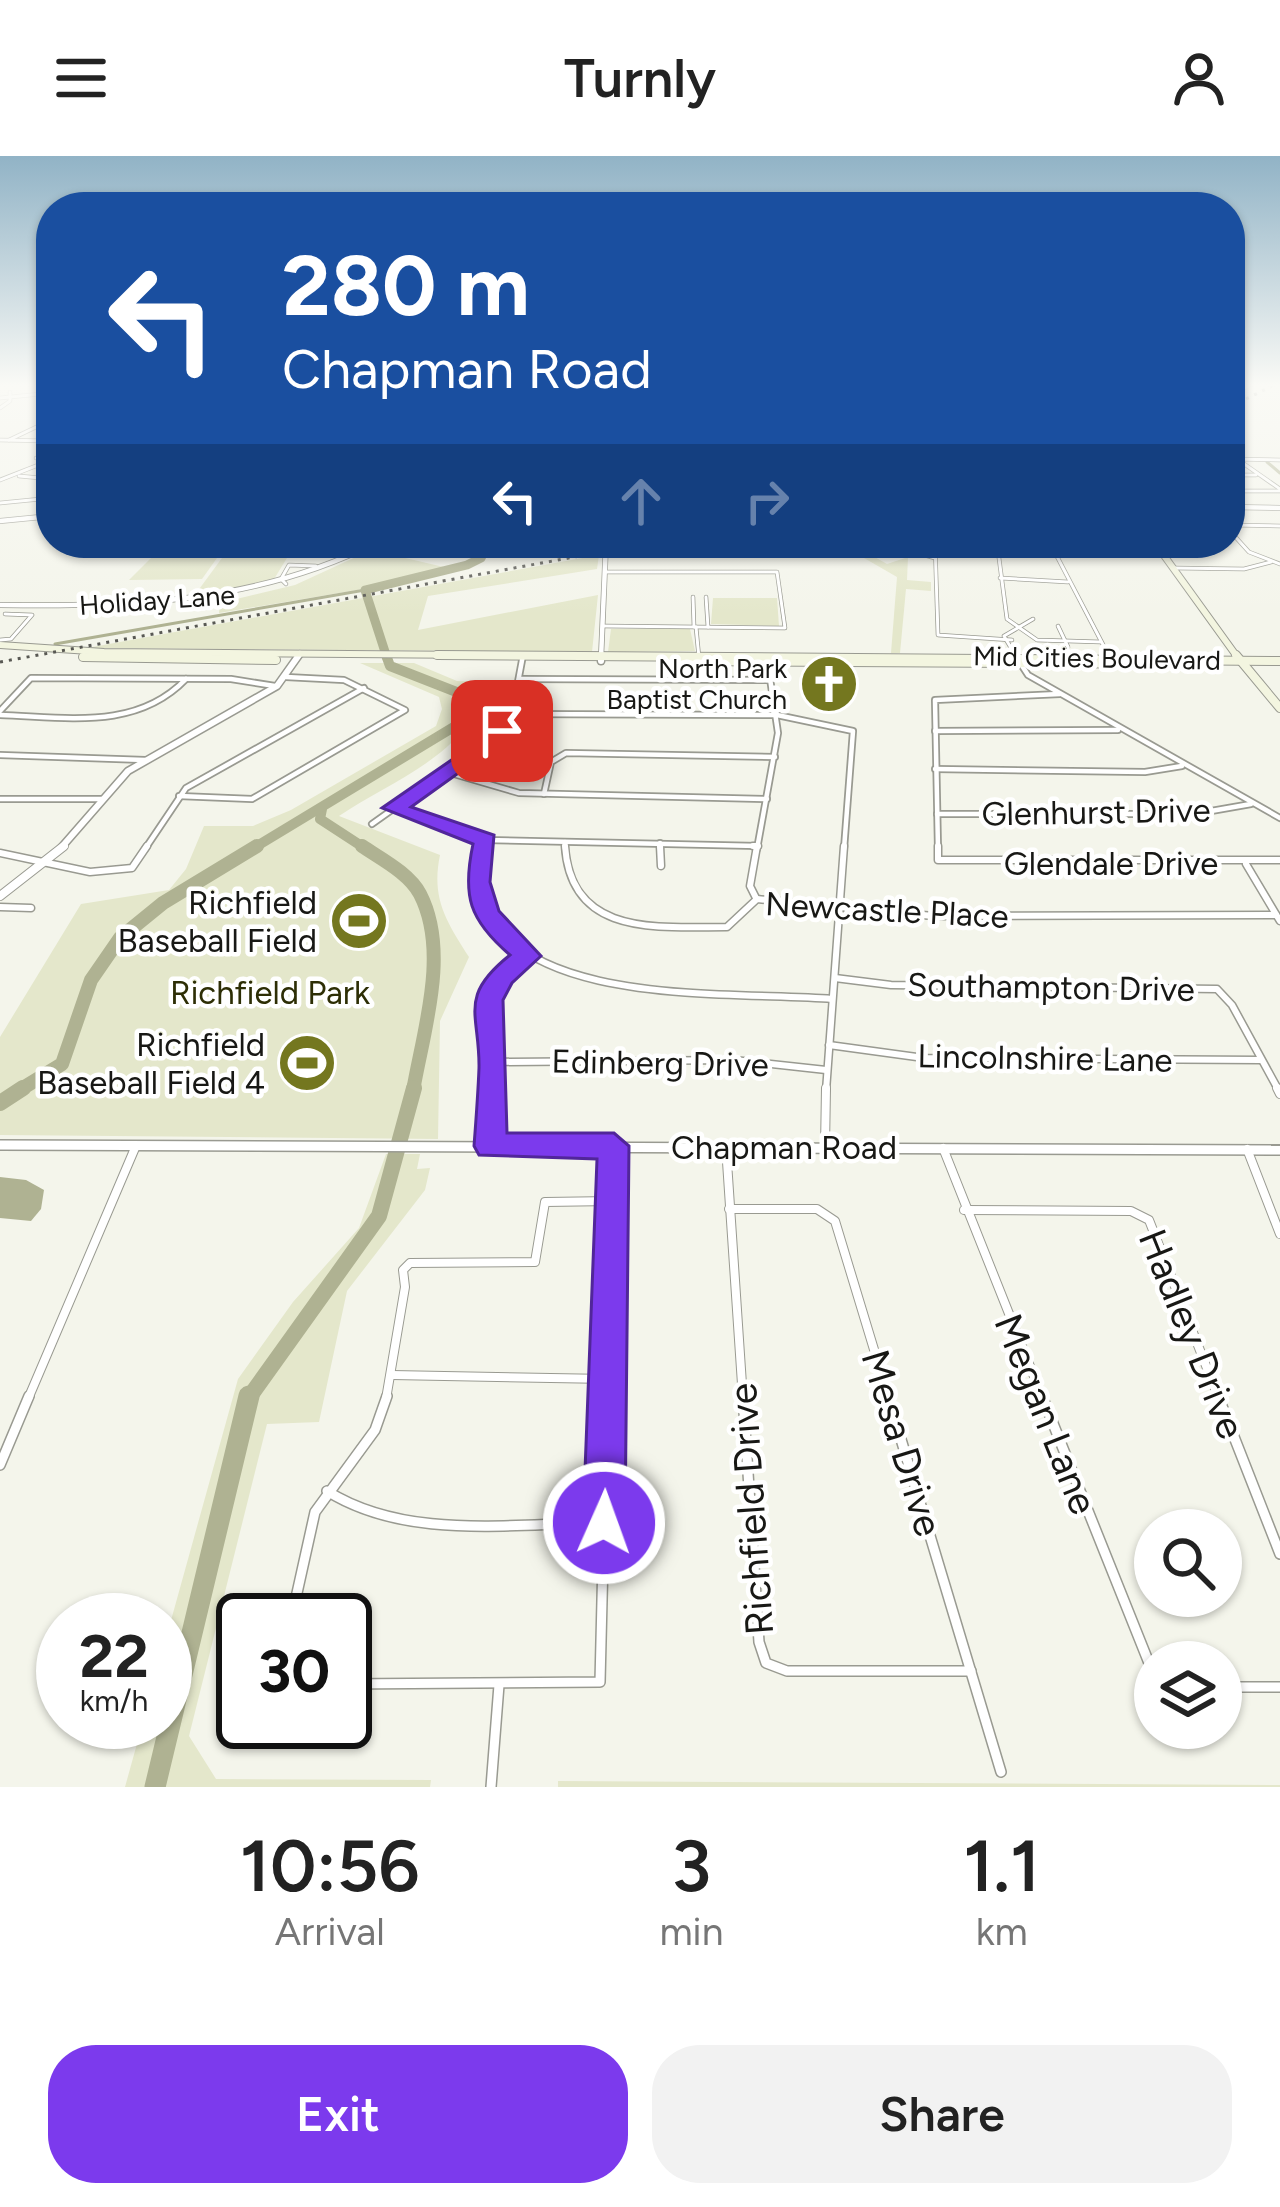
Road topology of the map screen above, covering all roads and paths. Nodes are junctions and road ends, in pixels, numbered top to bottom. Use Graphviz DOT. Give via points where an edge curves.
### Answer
graph roads {
  1 [pos="36,467"];
  2 [pos="1245,467"];
  3 [pos="1245,475"];
  4 [pos="1256,475"];
  5 [pos="19,476"];
  6 [pos="36,478"];
  7 [pos="0,480"];
  8 [pos="1280,490"];
  9 [pos="1245,491"];
  10 [pos="36,499"];
  11 [pos="0,502"];
  12 [pos="1245,507"];
  13 [pos="1280,508"];
  14 [pos="36,517"];
  15 [pos="0,521"];
  16 [pos="1280,526"];
  17 [pos="1245,527"];
  18 [pos="1245,548"];
  19 [pos="346,558"];
  20 [pos="608,558"];
  21 [pos="935,558"];
  22 [pos="998,558"];
  23 [pos="1058,558"];
  24 [pos="1165,558"];
  25 [pos="1271,562"];
  26 [pos="1280,564"];
  27 [pos="316,566"];
  28 [pos="608,568"];
  29 [pos="1171,568"];
  30 [pos="1000,578"];
  31 [pos="1070,582"];
  32 [pos="286,584"];
  33 [pos="693,597"];
  34 [pos="706,597"];
  35 [pos="0,605"];
  36 [pos="14,605"];
  37 [pos="3,616"];
  38 [pos="604,626"];
  39 [pos="1058,626"];
  40 [pos="695,627"];
  41 [pos="708,627"];
  42 [pos="1024,627"];
  43 [pos="1009,640"];
  44 [pos="1101,642"];
  45 [pos="1066,644"];
  46 [pos="0,645"];
  47 [pos="298,657"];
  48 [pos="523,657"];
  49 [pos="602,658"];
  50 [pos="699,658"];
  51 [pos="767,658"];
  52 [pos="1018,658"];
  53 [pos="1109,658"];
  54 [pos="1240,661"];
  55 [pos="1280,661"];
  56 [pos="286,677"];
  57 [pos="186,679"];
  58 [pos="519,679"];
  59 [pos="771,680"];
  60 [pos="278,686"];
  61 [pos="364,688"];
  62 [pos="1060,694"];
  63 [pos="1280,708"];
  64 [pos="0,713"];
  65 [pos="512,714"];
  66 [pos="777,715"];
  67 [pos="1122,729"];
  68 [pos="935,731"];
  69 [pos="0,755"];
  70 [pos="775,757"];
  71 [pos="146,760"];
  72 [pos="1186,765"];
  73 [pos="934,770"];
  74 [pos="447,772"];
  75 [pos="544,794"];
  76 [pos="179,796"];
  77 [pos="0,799"];
  78 [pos="102,799"];
  79 [pos="767,799"];
  80 [pos="1255,804"];
  81 [pos="393,808"];
  82 [pos="937,814"];
  83 [pos="1280,818"];
  84 [pos="372,824"];
  85 [pos="486,840"];
  86 [pos="565,842"];
  87 [pos="660,843"];
  88 [pos="758,846"];
  89 [pos="0,853"];
  90 [pos="1280,860"];
  91 [pos="1246,864"];
  92 [pos="43,865"];
  93 [pos="661,866"];
  94 [pos="0,896"];
  95 [pos="757,899"];
  96 [pos="0,908"];
  97 [pos="31,908"];
  98 [pos="842,909"];
  99 [pos="1278,918"];
  100 [pos="527,956"];
  101 [pos="835,978"];
  102 [pos="832,999"];
  103 [pos="830,1045"];
  104 [pos="1261,1060"];
  105 [pos="494,1062"];
  106 [pos="826,1070"];
  107 [pos="1280,1094"];
  108 [pos="136,1144"];
  109 [pos="0,1145"];
  110 [pos="490,1146"];
  111 [pos="614,1146"];
  112 [pos="726,1148"];
  113 [pos="825,1148"];
  114 [pos="943,1148"];
  115 [pos="1247,1149"];
  116 [pos="1280,1150"];
  117 [pos="612,1201"];
  118 [pos="729,1209"];
  119 [pos="964,1210"];
  120 [pos="1280,1234"];
  121 [pos="392,1375"];
  122 [pos="608,1379"];
  123 [pos="0,1466"];
  124 [pos="326,1490"];
  125 [pos="604,1523"];
  126 [pos="1280,1554"];
  127 [pos="297,1593"];
  128 [pos="1140,1641"];
  129 [pos="971,1671"];
  130 [pos="372,1684"];
  131 [pos="499,1685"];
  132 [pos="1242,1687"];
  133 [pos="1280,1688"];
  134 [pos="1001,1772"];
  135 [pos="491,1786"];
  1 -- 5 [label="street"];
  2 -- 4 [label="street"];
  3 -- 4 [label="street"];
  4 -- 8 [label="street"];
  5 -- 6 [label="street"];
  5 -- 7 [label="street"];
  8 -- 9 [label="street"];
  10 -- 11 [label="street"];
  12 -- 13 [label="street"];
  14 -- 15 [label="street"];
  16 -- 17 [label="street"];
  18 -- 25 [label="street"];
  19 -- 32 [label="street, Holiday Lane"];
  20 -- 28 [label="street"];
  21 -- 43 [label="street" via="938,635"];
  22 -- 30 [label="street"];
  23 -- 31 [label="street"];
  24 -- 29 [label="main road"];
  25 -- 26 [label="street"];
  25 -- 29 [label="street"];
  27 -- 32 [label="street" via="290,565"];
  28 -- 38 [label="street"];
  28 -- 41 [label="street" via="777,572 785,628"];
  29 -- 54 [label="main road"];
  30 -- 31 [label="street"];
  30 -- 42 [label="street" via="1003,614"];
  31 -- 44 [label="street"];
  32 -- 36 [label="street, Holiday Lane" via="173,604"];
  33 -- 40 [label="street"];
  34 -- 41 [label="street"];
  35 -- 36 [label="street, Holiday Lane"];
  36 -- 37 [label="street"];
  37 -- 46 [label="street" via="32,615"];
  38 -- 40 [label="street"];
  38 -- 49 [label="street"];
  39 -- 45 [label="street"];
  40 -- 41 [label="street"];
  40 -- 50 [label="street"];
  42 -- 43 [label="street"];
  42 -- 45 [label="street" via="1037,640"];
  43 -- 52 [label="street"];
  44 -- 45 [label="street"];
  44 -- 53 [label="street"];
  46 -- 47 [label="main road, Mid Cities Boulevard" via="109,658"];
  47 -- 48 [label="main road, Mid Cities Boulevard"];
  47 -- 56 [label="street"];
  48 -- 49 [label="main road, Mid Cities Boulevard"];
  48 -- 58 [label="street"];
  49 -- 50 [label="main road, Mid Cities Boulevard"];
  50 -- 51 [label="main road, Mid Cities Boulevard"];
  51 -- 52 [label="main road, Mid Cities Boulevard"];
  51 -- 59 [label="street"];
  52 -- 53 [label="main road, Mid Cities Boulevard"];
  52 -- 62 [label="street"];
  53 -- 54 [label="main road, Mid Cities Boulevard"];
  54 -- 55 [label="main road, Mid Cities Boulevard"];
  54 -- 63 [label="main road"];
  56 -- 60 [label="street"];
  56 -- 61 [label="street"];
  57 -- 60 [label="street"];
  57 -- 64 [label="street" via="172,698 140,713"];
  57 -- 64 [label="street" via="29,679"];
  58 -- 59 [label="street"];
  58 -- 65 [label="street"];
  59 -- 66 [label="street"];
  60 -- 71 [label="street"];
  61 -- 76 [label="street"];
  61 -- 76 [label="street" via="404,710 252,800"];
  62 -- 67 [label="street"];
  62 -- 68 [label="street" via="937,698"];
  65 -- 66 [label="street"];
  65 -- 74 [label="street" via="492,742"];
  66 -- 70 [label="street"];
  66 -- 98 [label="street" via="854,731"];
  67 -- 68 [label="street"];
  67 -- 72 [label="street"];
  68 -- 73 [label="street"];
  69 -- 71 [label="street"];
  70 -- 75 [label="street" via="566,753 551,761"];
  70 -- 79 [label="street"];
  71 -- 78 [label="street"];
  72 -- 73 [label="street" via="1145,772"];
  72 -- 80 [label="street"];
  73 -- 82 [label="street"];
  74 -- 75 [label="street" via="491,789"];
  74 -- 81 [label="street"];
  75 -- 79 [label="street"];
  76 -- 92 [label="street" via="140,863 118,872"];
  77 -- 78 [label="street"];
  78 -- 92 [label="street"];
  79 -- 88 [label="street"];
  80 -- 82 [label="street, Glenhurst Drive" via="1194,814"];
  80 -- 83 [label="street"];
  81 -- 84 [label="street"];
  81 -- 85 [label="street"];
  82 -- 91 [label="street, Glendale Drive" via="941,862"];
  85 -- 86 [label="street"];
  85 -- 100 [label="street" via="478,882 486,911"];
  86 -- 87 [label="street"];
  86 -- 95 [label="street, Newcastle Place" via="570,890 626,922 727,927"];
  87 -- 88 [label="street"];
  87 -- 93 [label="street"];
  88 -- 95 [label="street" via="751,886"];
  89 -- 92 [label="street"];
  90 -- 91 [label="street, Glendale Drive"];
  91 -- 99 [label="street"];
  92 -- 94 [label="street"];
  95 -- 98 [label="street, Newcastle Place"];
  96 -- 97 [label="street"];
  98 -- 99 [label="street, Newcastle Place"];
  98 -- 101 [label="street"];
  100 -- 102 [label="street" via="617,986"];
  100 -- 105 [label="street" via="489,1000"];
  101 -- 102 [label="street"];
  101 -- 104 [label="street, Southampton Drive" via="1216,989"];
  102 -- 103 [label="street"];
  103 -- 104 [label="street, Lincolnshire Lane" via="924,1058"];
  103 -- 106 [label="street"];
  104 -- 107 [label="street, Southampton Drive"];
  105 -- 106 [label="street, Edinberg Drive" via="734,1060"];
  105 -- 110 [label="street"];
  106 -- 113 [label="street"];
  108 -- 109 [label="street, Chapman Road"];
  108 -- 110 [label="street, Chapman Road"];
  108 -- 123 [label="street"];
  110 -- 111 [label="street, Chapman Road"];
  111 -- 112 [label="street, Chapman Road"];
  111 -- 117 [label="street"];
  112 -- 113 [label="street, Chapman Road"];
  112 -- 118 [label="street, Richfield Drive"];
  113 -- 114 [label="street, Chapman Road"];
  114 -- 115 [label="street, Chapman Road"];
  114 -- 119 [label="street, Megan Lane"];
  115 -- 116 [label="street, Chapman Road"];
  115 -- 120 [label="street"];
  117 -- 121 [label="street" via="545,1202 535,1262 410,1262"];
  117 -- 122 [label="street"];
  118 -- 129 [label="street, Mesa Drive" via="832,1216"];
  118 -- 129 [label="street, Richfield Drive" via="766,1663 788,1671"];
  119 -- 126 [label="street, Hadley Drive" via="1131,1211 1149,1220"];
  119 -- 128 [label="street, Megan Lane"];
  121 -- 122 [label="street"];
  121 -- 124 [label="street" via="375,1430"];
  122 -- 125 [label="street"];
  124 -- 125 [label="street" via="397,1523"];
  124 -- 127 [label="street"];
  125 -- 131 [label="street" via="600,1682"];
  129 -- 134 [label="street, Mesa Drive"];
  130 -- 131 [label="street"];
  131 -- 135 [label="street"];
  132 -- 133 [label="street"];
}
